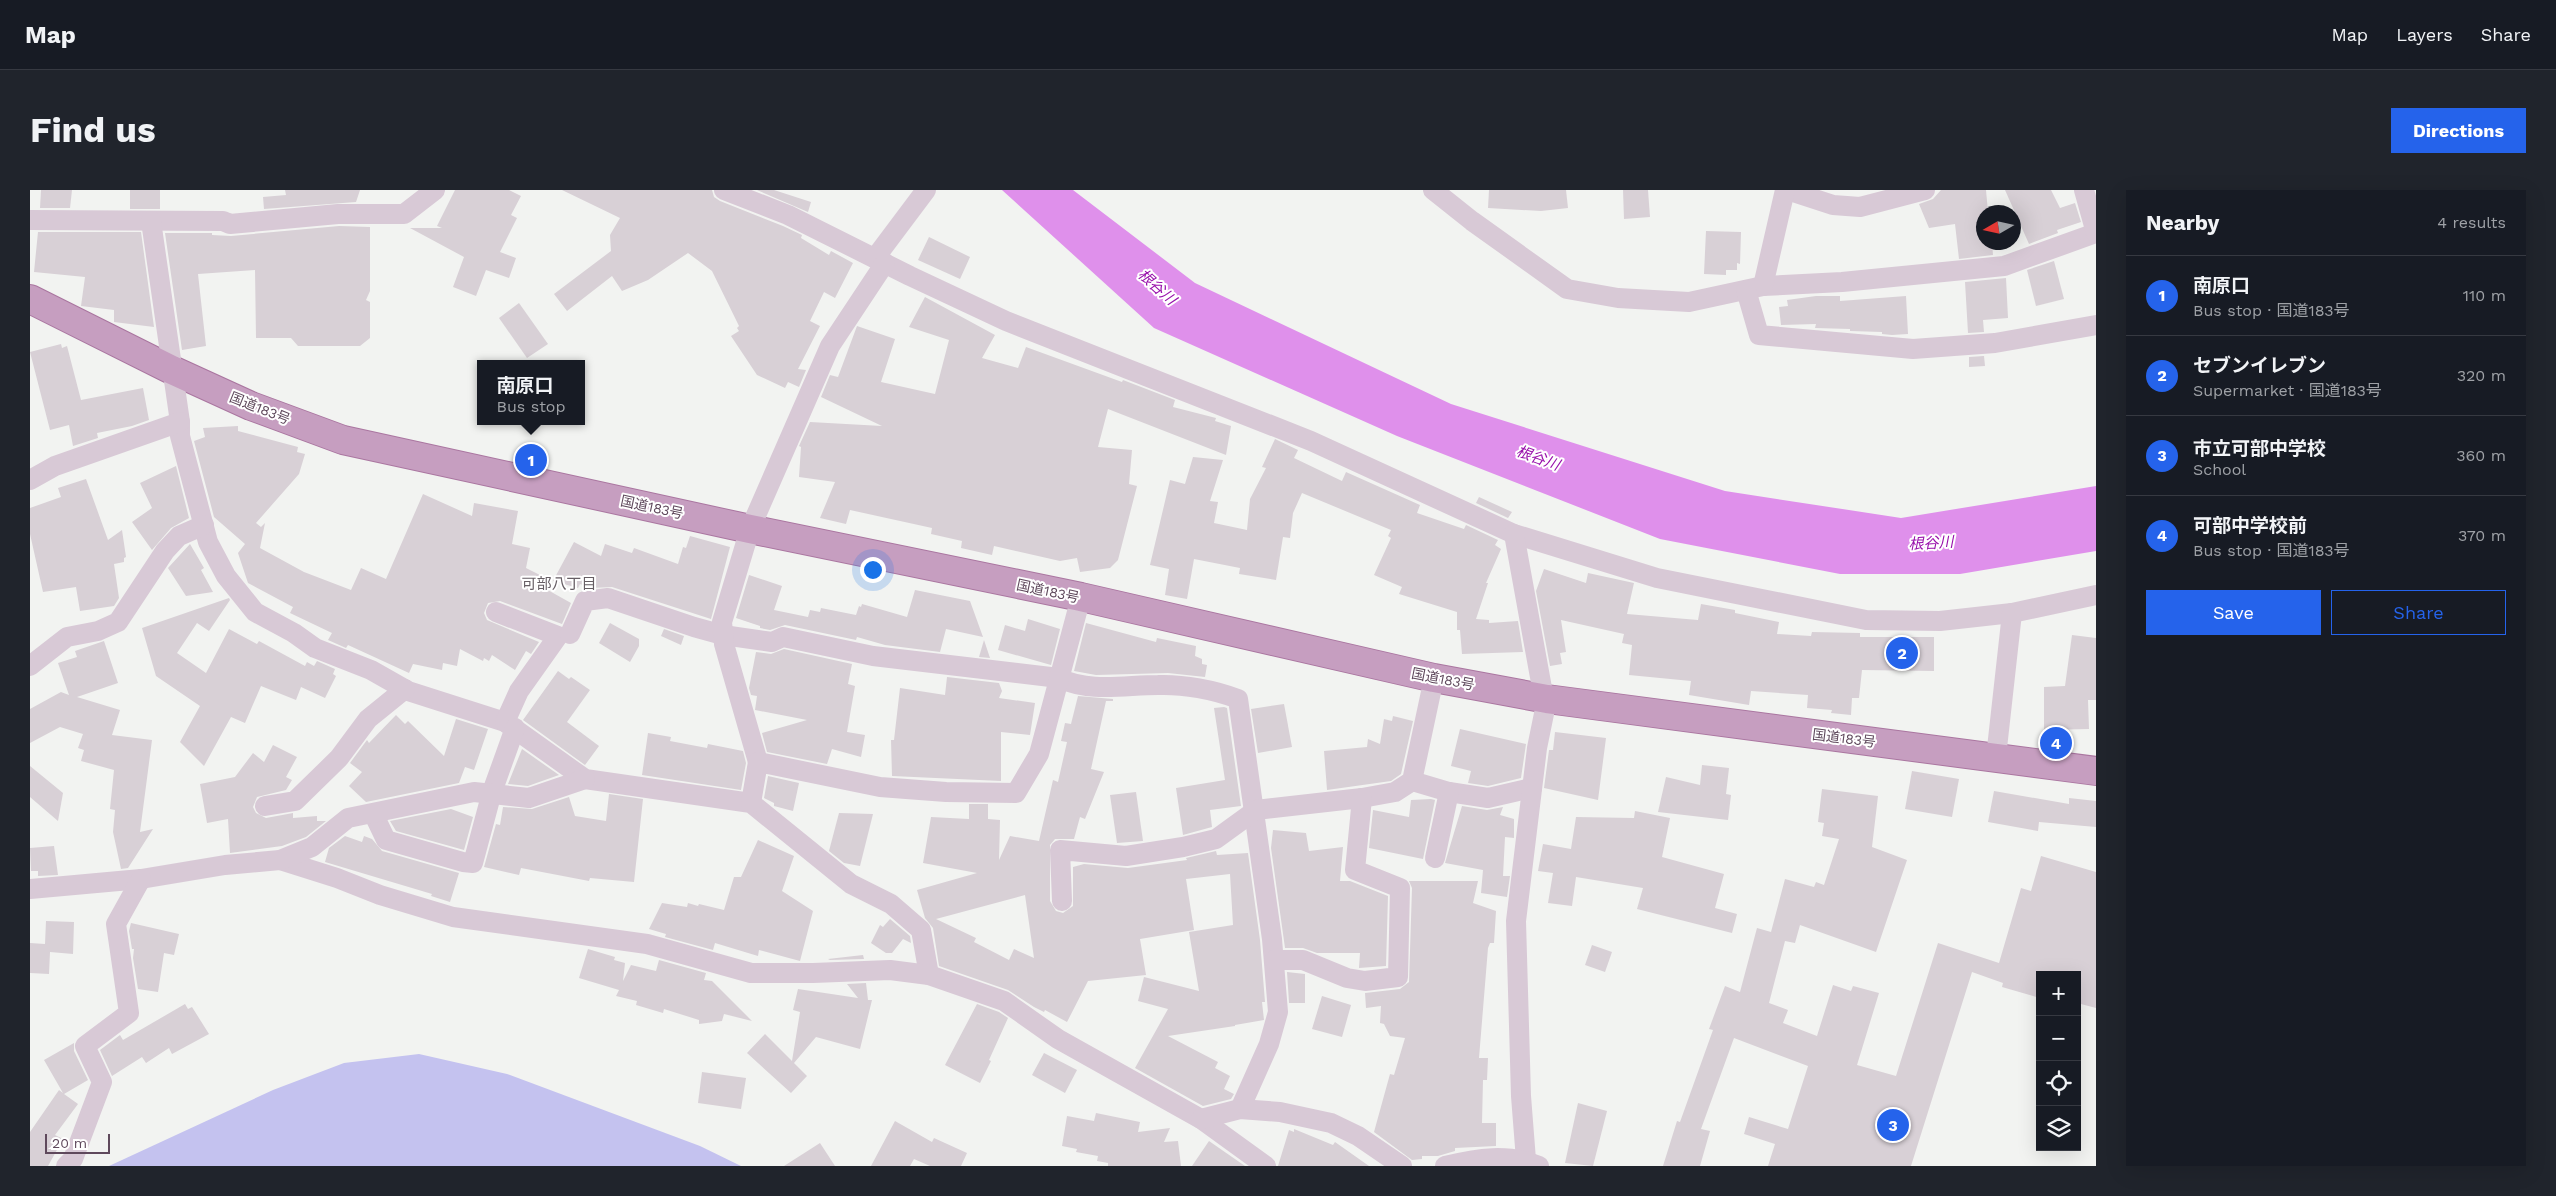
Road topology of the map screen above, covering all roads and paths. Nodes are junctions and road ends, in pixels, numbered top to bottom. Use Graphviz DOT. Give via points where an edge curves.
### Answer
graph roads {
  1 [pos="434,190"];
  2 [pos="724,190"];
  3 [pos="1433,190"];
  4 [pos="1786,190"];
  5 [pos="1925,190"];
  6 [pos="2084,190"];
  7 [pos="922,196"];
  8 [pos="30,220"];
  9 [pos="151,221"];
  10 [pos="2096,233"];
  11 [pos="880,261"];
  12 [pos="1755,288"];
  13 [pos="30,299"];
  14 [pos="2096,325"];
  15 [pos="172,370"];
  16 [pos="180,422"];
  17 [pos="30,480"];
  18 [pos="204,525"];
  19 [pos="750,529"];
  20 [pos="1514,534"];
  21 [pos="2096,595"];
  22 [pos="1081,598"];
  23 [pos="496,612"];
  24 [pos="2012,613"];
  25 [pos="570,634"];
  26 [pos="723,635"];
  27 [pos="30,666"];
  28 [pos="1059,678"];
  29 [pos="1434,678"];
  30 [pos="405,689"];
  31 [pos="1546,699"];
  32 [pos="510,725"];
  33 [pos="1996,757"];
  34 [pos="758,762"];
  35 [pos="2096,771"];
  36 [pos="586,779"];
  37 [pos="1412,781"];
  38 [pos="1532,788"];
  39 [pos="492,792"];
  40 [pos="1449,792"];
  41 [pos="1362,798"];
  42 [pos="751,803"];
  43 [pos="265,806"];
  44 [pos="1256,810"];
  45 [pos="374,815"];
  46 [pos="1435,858"];
  47 [pos="280,860"];
  48 [pos="141,879"];
  49 [pos="30,888"];
  50 [pos="1062,902"];
  51 [pos="1274,960"];
  52 [pos="929,975"];
  53 [pos="1240,1109"];
  54 [pos="1200,1119"];
  55 [pos="1533,1163"];
  56 [pos="66,1166"];
  57 [pos="1266,1166"];
  58 [pos="1402,1166"];
  59 [pos="1445,1166"];
  1 -- 9 [label="street" via="404,214 338,214 230,224 223,221"];
  2 -- 11 [label="street" via="788,214"];
  3 -- 12 [label="street" via="1567,289 1618,298 1689,302"];
  4 -- 5 [label="street" via="1833,205 1860,207"];
  4 -- 12 [label="street"];
  6 -- 10 [label="street"];
  7 -- 11 [label="street"];
  8 -- 9 [label="street"];
  9 -- 15 [label="street"];
  10 -- 12 [label="street" via="2004,266"];
  11 -- 19 [label="street" via="830,346"];
  11 -- 20 [label="street" via="1006,321 1311,441"];
  12 -- 14 [label="street" via="1759,335 1913,349 1995,343"];
  13 -- 15 [label="highway, 国道183号"];
  15 -- 16 [label="street"];
  15 -- 19 [label="highway, 国道183号" via="251,406 343,440"];
  16 -- 17 [label="street" via="55,466"];
  16 -- 18 [label="street" via="180,436"];
  18 -- 27 [label="street" via="179,536 165,551 118,622 98,631 67,637"];
  18 -- 30 [label="street" via="208,542 226,576 255,612 315,648 371,670"];
  19 -- 22 [label="highway, 国道183号"];
  19 -- 26 [label="street" via="722,622"];
  20 -- 24 [label="street" via="1657,578 1866,620 1940,621"];
  20 -- 31 [label="street"];
  21 -- 24 [label="street"];
  22 -- 28 [label="street"];
  22 -- 29 [label="highway, 国道183号"];
  23 -- 32 [label="street" via="558,636 519,691"];
  24 -- 33 [label="street"];
  25 -- 26 [label="street" via="585,601 608,598"];
  26 -- 28 [label="street" via="772,642 783,637 874,656"];
  26 -- 34 [label="street"];
  28 -- 34 [label="street" via="1039,754 1016,793 880,787"];
  28 -- 44 [label="street" via="1074,685 1160,684 1228,694 1238,699"];
  29 -- 31 [label="highway, 国道183号"];
  29 -- 37 [label="street"];
  30 -- 32 [label="street"];
  30 -- 43 [label="street" via="368,719 339,758 295,801"];
  31 -- 33 [label="highway, 国道183号"];
  31 -- 38 [label="street"];
  32 -- 36 [label="street"];
  32 -- 39 [label="street"];
  33 -- 35 [label="highway, 国道183号"];
  34 -- 42 [label="street"];
  36 -- 39 [label="street" via="529,798"];
  36 -- 42 [label="street"];
  37 -- 40 [label="street"];
  37 -- 41 [label="street" via="1395,792"];
  38 -- 40 [label="street" via="1488,798"];
  38 -- 55 [label="street" via="1516,921 1521,1096"];
  39 -- 45 [label="street" via="474,792"];
  39 -- 45 [label="street" via="473,863 386,840"];
  40 -- 46 [label="street"];
  41 -- 44 [label="street"];
  41 -- 51 [label="street" via="1356,870 1400,888 1398,977 1365,981 1347,978 1303,960"];
  42 -- 52 [label="street" via="851,884 891,904 922,930"];
  44 -- 50 [label="street" via="1216,839 1183,847 1126,856 1060,850"];
  44 -- 51 [label="street"];
  45 -- 47 [label="street" via="348,818 312,847"];
  47 -- 48 [label="street"];
  47 -- 52 [label="street" via="380,896 453,917 647,944 751,973 890,970"];
  48 -- 49 [label="street"];
  48 -- 56 [label="street" via="116,924 129,1013 85,1046 102,1082 73,1159"];
  51 -- 53 [label="street" via="1278,1012 1269,1044"];
  52 -- 54 [label="street" via="1004,1002 1066,1043"];
  53 -- 54 [label="street"];
  53 -- 58 [label="street" via="1280,1112 1330,1123 1358,1136"];
  54 -- 57 [label="street"];
  55 -- 59 [label="street" via="1475,1158"];
}
